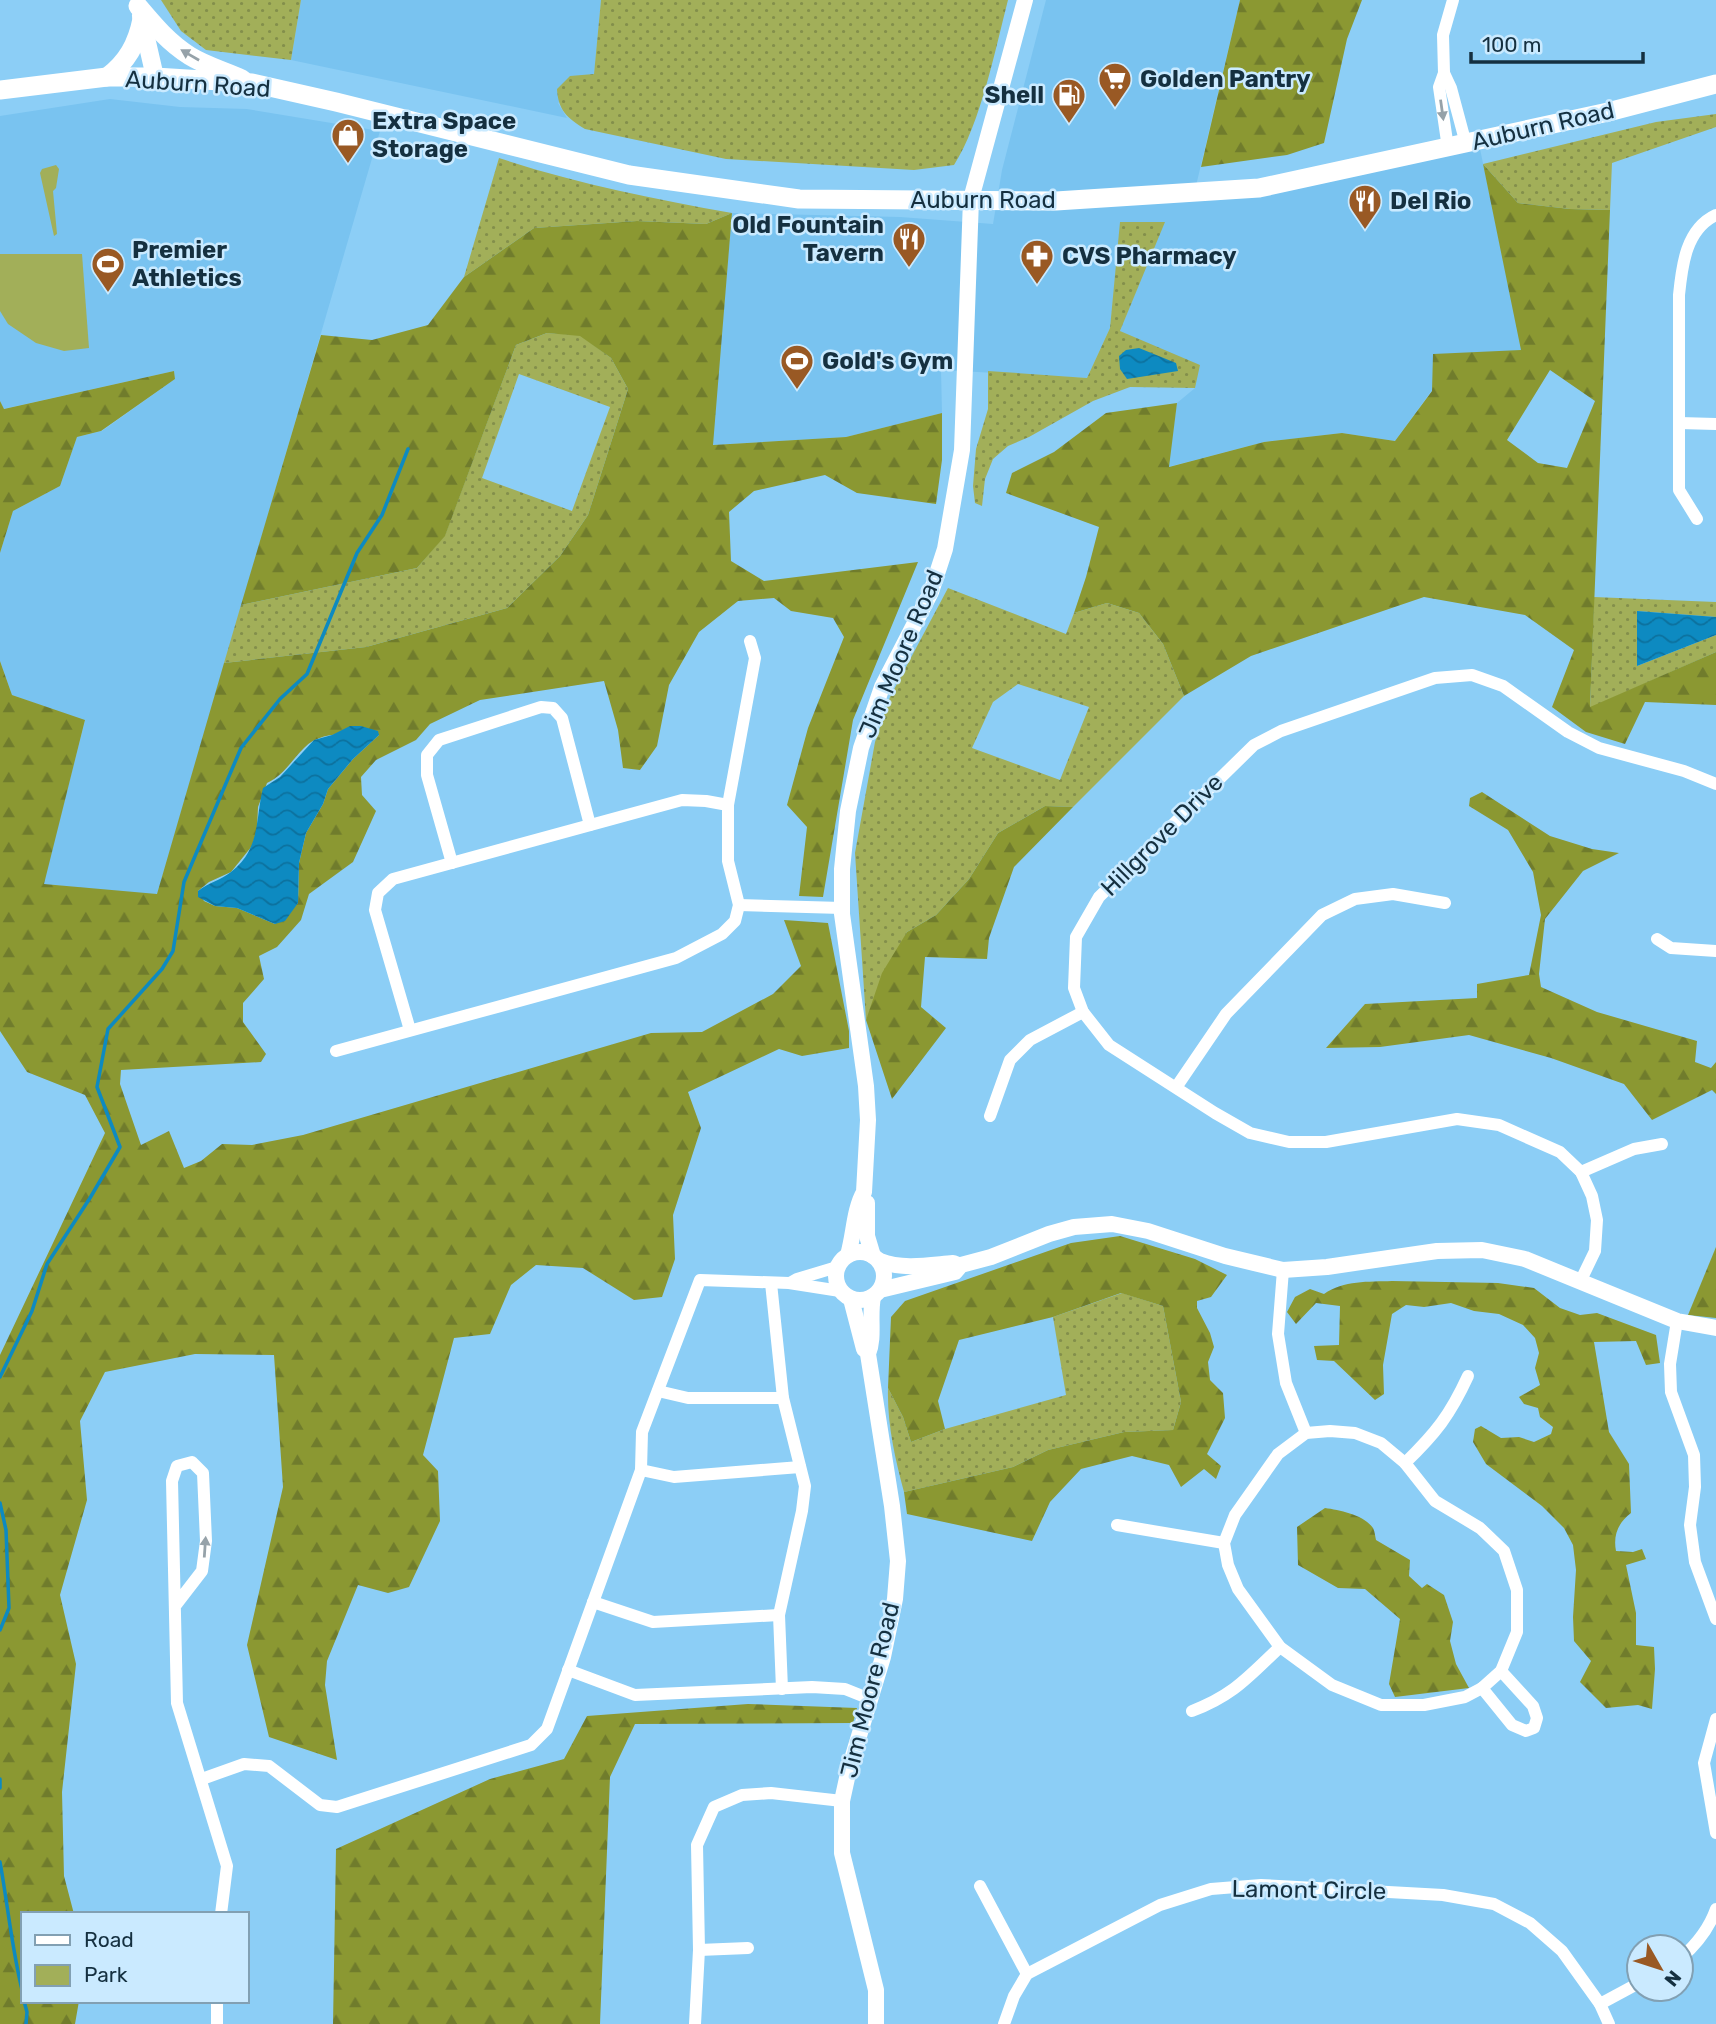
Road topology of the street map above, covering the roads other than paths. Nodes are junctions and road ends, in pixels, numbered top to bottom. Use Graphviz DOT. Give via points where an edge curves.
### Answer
graph roads {
  1 [pos="1025,0"];
  2 [pos="1453,0"];
  3 [pos="139,8"];
  4 [pos="1444,73"];
  5 [pos="107,77"];
  6 [pos="155,78"];
  7 [pos="252,83"];
  8 [pos="1716,84"];
  9 [pos="0,90"];
  10 [pos="1457,146"];
  11 [pos="971,199"];
  12 [pos="1716,215"];
  13 [pos="1679,423"];
  14 [pos="1716,424"];
  15 [pos="1697,519"];
  16 [pos="750,641"];
  17 [pos="1716,784"];
  18 [pos="729,805"];
  19 [pos="590,825"];
  20 [pos="452,863"];
  21 [pos="1445,903"];
  22 [pos="739,905"];
  23 [pos="842,908"];
  24 [pos="1657,939"];
  25 [pos="1716,951"];
  26 [pos="1083,1012"];
  27 [pos="410,1030"];
  28 [pos="336,1051"];
  29 [pos="1177,1086"];
  30 [pos="990,1116"];
  31 [pos="1662,1144"];
  32 [pos="1581,1172"];
  33 [pos="864,1192"];
  34 [pos="876,1258"];
  35 [pos="843,1261"];
  36 [pos="961,1265"];
  37 [pos="1283,1270"];
  38 [pos="1581,1280"];
  39 [pos="771,1283"];
  40 [pos="789,1283"];
  41 [pos="876,1294"];
  42 [pos="845,1295"];
  43 [pos="1677,1321"];
  44 [pos="1716,1328"];
  45 [pos="868,1354"];
  46 [pos="1468,1376"];
  47 [pos="658,1391"];
  48 [pos="783,1398"];
  49 [pos="1306,1433"];
  50 [pos="1405,1463"];
  51 [pos="800,1467"];
  52 [pos="641,1470"];
  53 [pos="1117,1525"];
  54 [pos="1224,1542"];
  55 [pos="593,1602"];
  56 [pos="175,1606"];
  57 [pos="779,1615"];
  58 [pos="1716,1619"];
  59 [pos="1280,1647"];
  60 [pos="568,1670"];
  61 [pos="1501,1671"];
  62 [pos="1482,1688"];
  63 [pos="782,1689"];
  64 [pos="870,1699"];
  65 [pos="1192,1711"];
  66 [pos="1716,1719"];
  67 [pos="202,1779"];
  68 [pos="842,1801"];
  69 [pos="1716,1833"];
  70 [pos="980,1886"];
  71 [pos="1716,1909"];
  72 [pos="221,1912"];
  73 [pos="1695,1946"];
  74 [pos="748,1948"];
  75 [pos="699,1950"];
  76 [pos="1027,1974"];
  77 [pos="1625,1991"];
  78 [pos="217,2003"];
  79 [pos="1600,2004"];
  80 [pos="217,2024"];
  81 [pos="695,2024"];
  82 [pos="876,2024"];
  83 [pos="1004,2024"];
  84 [pos="1609,2024"];
  1 -- 11 [label="street, Jim Moore Road"];
  2 -- 4 [label="street" via="1443,35"];
  3 -- 5 [label="main road" via="138,41"];
  3 -- 6 [label="main road"];
  7 -- 3 [label="main road, one-way" via="193,58"];
  4 -- 10 [label="street" via="1451,88"];
  4 -- 10 [label="street, one-way" via="1439,87"];
  5 -- 6 [label="main road, Auburn Road"];
  5 -- 9 [label="main road, Auburn Road"];
  6 -- 7 [label="main road, Auburn Road"];
  7 -- 11 [label="main road, Auburn Road" via="629,176 799,199"];
  8 -- 10 [label="main road, Auburn Road"];
  10 -- 11 [label="main road, Auburn Road" via="1259,188 1056,201"];
  11 -- 23 [label="street, Jim Moore Road" via="962,450 945,549 931,592 882,687 861,748 848,811"];
  12 -- 13 [label="street" via="1693,234 1682,266"];
  13 -- 14 [label="street"];
  13 -- 15 [label="street" via="1679,490"];
  16 -- 18 [label="street" via="755,658"];
  17 -- 26 [label="street, Hillgrove Drive" via="1599,748 1568,732 1503,685 1472,675 1435,678 1281,731 1254,745 1099,897 1076,937 1074,988"];
  18 -- 19 [label="street" via="682,800"];
  18 -- 22 [label="street" via="728,861"];
  19 -- 20 [label="street"];
  19 -- 20 [label="street" via="562,718 553,708 541,707 439,740 427,755 428,775"];
  20 -- 27 [label="street" via="393,879 378,893 375,910"];
  21 -- 29 [label="street" via="1393,894 1355,898 1322,915 1226,1014"];
  22 -- 23 [label="street"];
  22 -- 27 [label="street" via="735,921 722,934 676,958"];
  23 -- 33 [label="street, Jim Moore Road" via="866,1086"];
  24 -- 25 [label="street" via="1671,948"];
  26 -- 29 [label="street, Hillgrove Drive" via="1109,1045"];
  26 -- 30 [label="street" via="1030,1040 1010,1060"];
  27 -- 28 [label="street"];
  29 -- 32 [label="street, Hillgrove Drive" via="1250,1133 1289,1142 1326,1142 1457,1119 1499,1125 1533,1139 1560,1152"];
  31 -- 32 [label="street" via="1634,1149"];
  32 -- 38 [label="street, Hillgrove Drive" via="1597,1220 1595,1251"];
  33 -- 34 [label="street, Jim Moore Road" via="867,1236"];
  33 -- 35 [label="street, Jim Moore Road"];
  34 -- 35 [label="street" via="860,1252"];
  34 -- 36 [label="street" via="891,1266"];
  34 -- 41 [label="street" via="884,1276"];
  35 -- 40 [label="street"];
  35 -- 42 [label="street" via="836,1276"];
  36 -- 37 [label="street" via="1074,1227 1112,1224"];
  36 -- 41 [label="street" via="955,1272"];
  37 -- 38 [label="street" via="1437,1251 1482,1250 1525,1259"];
  37 -- 49 [label="street" via="1278,1334 1286,1383"];
  38 -- 43 [label="street"];
  39 -- 40 [label="street"];
  39 -- 47 [label="street" via="700,1280"];
  39 -- 48 [label="street"];
  40 -- 42 [label="street"];
  41 -- 42 [label="street" via="865,1300"];
  41 -- 45 [label="street, Jim Moore Road"];
  42 -- 45 [label="street, Jim Moore Road"];
  43 -- 44 [label="street"];
  43 -- 58 [label="street" via="1671,1392 1695,1455 1690,1525 1695,1562"];
  45 -- 64 [label="street, Jim Moore Road" via="898,1560 887,1640"];
  46 -- 50 [label="street" via="1435,1434"];
  47 -- 48 [label="street" via="688,1398"];
  47 -- 52 [label="street" via="642,1432"];
  48 -- 51 [label="street"];
  49 -- 50 [label="street" via="1355,1433 1381,1443"];
  49 -- 54 [label="street" via="1278,1454 1235,1515"];
  50 -- 61 [label="street" via="1435,1501 1480,1528 1504,1551 1517,1590 1517,1632"];
  51 -- 52 [label="street" via="674,1477"];
  51 -- 57 [label="street" via="805,1486 802,1511"];
  52 -- 55 [label="street"];
  53 -- 54 [label="street"];
  54 -- 59 [label="street" via="1238,1589"];
  55 -- 57 [label="street" via="653,1622"];
  55 -- 60 [label="street"];
  56 -- 56 [label="street, one-way" via="202,1571 206,1541 203,1473 192,1462 177,1466 172,1481"];
  56 -- 67 [label="street" via="177,1703"];
  57 -- 63 [label="street"];
  59 -- 62 [label="street" via="1332,1685 1381,1705 1424,1705 1465,1697"];
  59 -- 65 [label="street" via="1237,1688"];
  60 -- 63 [label="street" via="635,1695"];
  60 -- 67 [label="street" via="547,1729 531,1745 337,1807 320,1805 269,1766 244,1764"];
  61 -- 62 [label="street"];
  61 -- 62 [label="street" via="1533,1706 1534,1728 1526,1731 1512,1724"];
  63 -- 64 [label="street" via="845,1689"];
  64 -- 68 [label="street, Jim Moore Road"];
  66 -- 69 [label="street" via="1704,1763"];
  67 -- 72 [label="street" via="227,1866"];
  68 -- 75 [label="street" via="742,1795 714,1808 697,1845"];
  68 -- 82 [label="street, Jim Moore Road" via="842,1853 876,1990"];
  70 -- 76 [label="street"];
  71 -- 73 [label="street"];
  74 -- 75 [label="street"];
  75 -- 81 [label="street"];
  76 -- 79 [label="street, Lamont Circle" via="1160,1905 1211,1889 1261,1885 1443,1895 1494,1904 1530,1923 1562,1951"];
  76 -- 83 [label="street"];
  77 -- 79 [label="street"];
  78 -- 80 [label="street"];
  79 -- 84 [label="street, Lamont Circle"];
}
